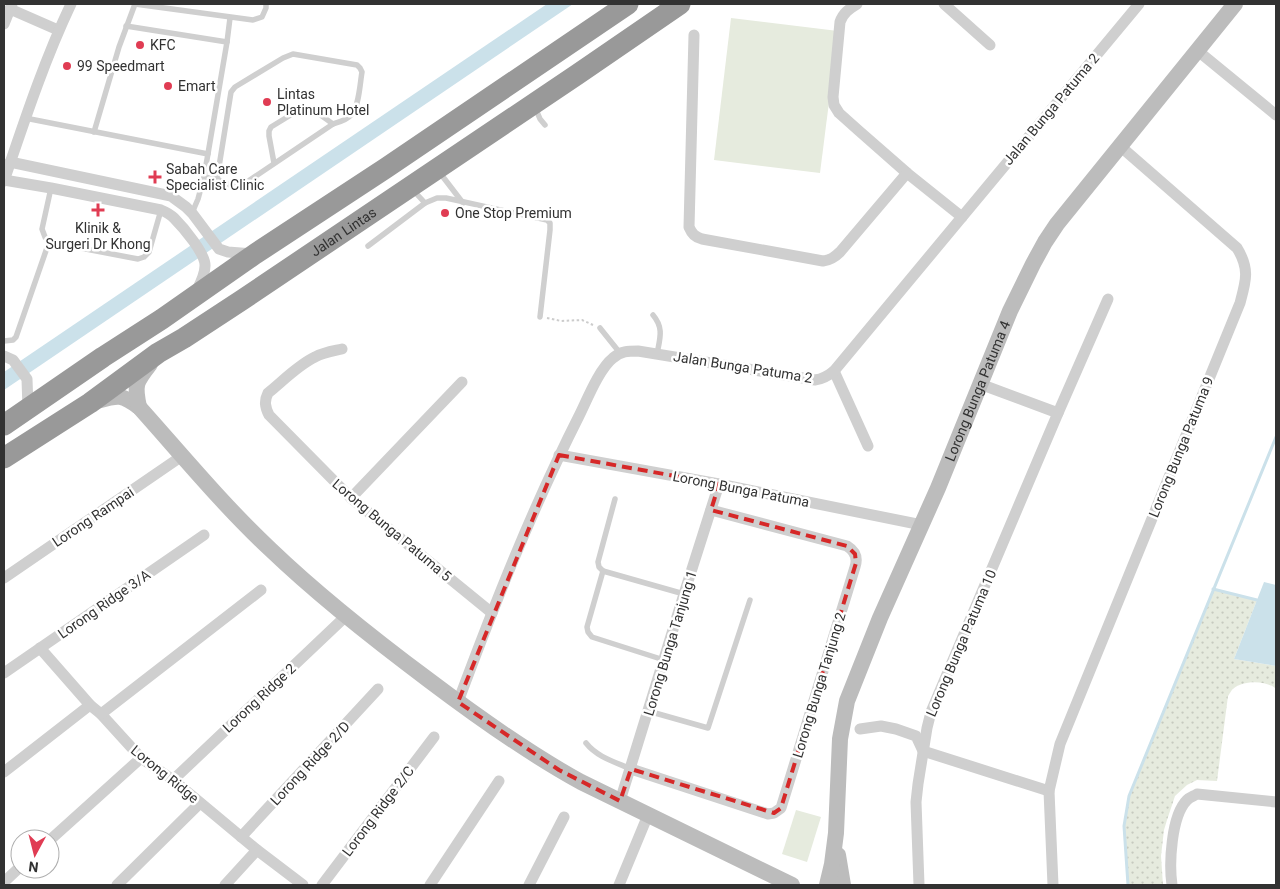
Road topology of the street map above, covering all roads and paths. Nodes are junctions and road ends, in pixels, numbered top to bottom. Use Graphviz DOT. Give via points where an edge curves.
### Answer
graph roads {
  1 [pos="71,4"];
  2 [pos="135,4"];
  3 [pos="266,4"];
  4 [pos="628,4"];
  5 [pos="651,4"];
  6 [pos="658,4"];
  7 [pos="680,4"];
  8 [pos="857,4"];
  9 [pos="944,4"];
  10 [pos="1139,4"];
  11 [pos="1235,4"];
  12 [pos="8,6"];
  13 [pos="230,18"];
  14 [pos="4,24"];
  15 [pos="126,26"];
  16 [pos="58,30"];
  17 [pos="694,35"];
  18 [pos="227,42"];
  19 [pos="990,44"];
  20 [pos="1198,50"];
  21 [pos="1276,99"];
  22 [pos="533,103"];
  23 [pos="1273,112"];
  24 [pos="25,118"];
  25 [pos="333,124"];
  26 [pos="545,125"];
  27 [pos="94,132"];
  28 [pos="1120,146"];
  29 [pos="208,154"];
  30 [pos="10,162"];
  31 [pos="274,163"];
  32 [pos="437,169"];
  33 [pos="906,173"];
  34 [pos="204,177"];
  35 [pos="217,179"];
  36 [pos="4,180"];
  37 [pos="410,186"];
  38 [pos="51,188"];
  39 [pos="425,203"];
  40 [pos="463,203"];
  41 [pos="161,210"];
  42 [pos="192,214"];
  43 [pos="962,216"];
  44 [pos="49,242"];
  45 [pos="368,246"];
  46 [pos="255,254"];
  47 [pos="1108,299"];
  48 [pos="242,300"];
  49 [pos="188,301"];
  50 [pos="653,315"];
  51 [pos="540,317"];
  52 [pos="600,328"];
  53 [pos="4,341"];
  54 [pos="342,349"];
  55 [pos="158,353"];
  56 [pos="620,353"];
  57 [pos="657,354"];
  58 [pos="8,358"];
  59 [pos="834,371"];
  60 [pos="462,382"];
  61 [pos="980,384"];
  62 [pos="90,404"];
  63 [pos="139,408"];
  64 [pos="28,409"];
  65 [pos="1058,414"];
  66 [pos="4,425"];
  67 [pos="868,446"];
  68 [pos="559,455"];
  69 [pos="182,456"];
  70 [pos="4,458"];
  71 [pos="720,484"];
  72 [pos="351,498"];
  73 [pos="615,499"];
  74 [pos="712,510"];
  75 [pos="922,525"];
  76 [pos="204,535"];
  77 [pos="603,570"];
  78 [pos="4,578"];
  79 [pos="260,590"];
  80 [pos="684,594"];
  81 [pos="750,600"];
  82 [pos="492,613"];
  83 [pos="346,616"];
  84 [pos="40,648"];
  85 [pos="664,660"];
  86 [pos="4,673"];
  87 [pos="378,689"];
  88 [pos="458,702"];
  89 [pos="90,705"];
  90 [pos="648,711"];
  91 [pos="101,714"];
  92 [pos="860,729"];
  93 [pos="434,737"];
  94 [pos="586,743"];
  95 [pos="923,750"];
  96 [pos="141,758"];
  97 [pos="631,769"];
  98 [pos="4,772"];
  99 [pos="172,780"];
  100 [pos="499,781"];
  101 [pos="1049,791"];
  102 [pos="620,801"];
  103 [pos="1276,802"];
  104 [pos="200,803"];
  105 [pos="648,815"];
  106 [pos="564,817"];
  107 [pos="60,831"];
  108 [pos="836,833"];
  109 [pos="241,837"];
  110 [pos="257,850"];
  111 [pos="117,885"];
  112 [pos="225,885"];
  113 [pos="303,885"];
  114 [pos="322,885"];
  115 [pos="430,885"];
  116 [pos="529,885"];
  117 [pos="619,885"];
  118 [pos="792,885"];
  119 [pos="828,885"];
  120 [pos="837,885"];
  121 [pos="843,885"];
  122 [pos="919,885"];
  123 [pos="1053,885"];
  124 [pos="1172,885"];
  1 -- 16 [label="street"];
  2 -- 13 [label="lane"];
  2 -- 15 [label="lane"];
  3 -- 13 [label="lane" via="262,17 253,20"];
  4 -- 46 [label="highway, Jalan Lintas"];
  5 -- 6 [label="highway"];
  7 -- 22 [label="highway, Jalan Lintas"];
  8 -- 33 [label="street" via="846,11 840,22 834,105"];
  9 -- 19 [label="street"];
  10 -- 43 [label="street, Jalan Bunga Patuma 2"];
  11 -- 20 [label="street, Lorong Bunga Patuma 4"];
  12 -- 14 [label="street"];
  12 -- 16 [label="street"];
  13 -- 18 [label="lane"];
  15 -- 18 [label="lane"];
  15 -- 27 [label="lane"];
  16 -- 24 [label="street"];
  17 -- 33 [label="street" via="689,227 692,234 804,258 829,260 835,258"];
  18 -- 29 [label="lane"];
  20 -- 23 [label="street"];
  20 -- 28 [label="street, Lorong Bunga Patuma 4"];
  21 -- 23 [label="street"];
  22 -- 26 [label="lane"];
  22 -- 32 [label="highway, Jalan Lintas"];
  24 -- 27 [label="lane"];
  24 -- 30 [label="street"];
  25 -- 31 [label="lane"];
  25 -- 31 [label="lane" via="312,109 302,108 271,127 269,136"];
  25 -- 35 [label="lane" via="354,112 362,72 360,68 293,54 288,56 231,92"];
  27 -- 29 [label="lane"];
  28 -- 61 [label="street, Lorong Bunga Patuma 4" via="1045,242 1010,311"];
  28 -- 101 [label="street, Lorong Bunga Patuma 9" via="1237,248 1246,267 1246,277 1240,303 1060,744"];
  29 -- 34 [label="lane"];
  30 -- 36 [label="street"];
  30 -- 42 [label="street" via="171,196"];
  31 -- 35 [label="lane" via="241,186 232,186"];
  32 -- 37 [label="highway, Jalan Lintas"];
  32 -- 40 [label="lane"];
  33 -- 43 [label="street"];
  34 -- 35 [label="lane"];
  34 -- 42 [label="lane"];
  36 -- 38 [label="street"];
  37 -- 39 [label="lane"];
  37 -- 48 [label="highway, Jalan Lintas"];
  38 -- 41 [label="street"];
  38 -- 44 [label="lane" via="42,229"];
  39 -- 40 [label="lane" via="446,198"];
  39 -- 45 [label="lane"];
  40 -- 51 [label="lane" via="547,220 550,224"];
  41 -- 44 [label="lane" via="149,252 138,259"];
  41 -- 49 [label="street" via="174,217 204,259 204,274"];
  42 -- 46 [label="street" via="219,249"];
  43 -- 59 [label="street, Jalan Bunga Patuma 2"];
  44 -- 53 [label="lane" via="16,336"];
  46 -- 49 [label="highway, Jalan Lintas"];
  47 -- 65 [label="street, Lorong Bunga Patuma 10"];
  48 -- 49 [label="highway" via="226,288"];
  48 -- 55 [label="highway, Jalan Lintas"];
  49 -- 64 [label="highway, Jalan Lintas"];
  50 -- 57 [label="lane" via="660,328"];
  51 -- 52 [label="path" via="561,322 582,320"];
  52 -- 56 [label="lane"];
  54 -- 72 [label="street, Lorong Bunga Patuma 5" via="324,352 304,363 268,393 265,404 269,415"];
  55 -- 62 [label="highway, Jalan Lintas"];
  55 -- 63 [label="street" via="137,380"];
  56 -- 57 [label="street, Jalan Bunga Patuma 2"];
  56 -- 68 [label="street" via="602,371"];
  57 -- 59 [label="street, Jalan Bunga Patuma 2" via="815,380"];
  58 -- 64 [label="street" via="27,379"];
  59 -- 67 [label="street"];
  60 -- 72 [label="street"];
  61 -- 65 [label="street"];
  61 -- 75 [label="street, Lorong Bunga Patuma 4"];
  62 -- 63 [label="street" via="117,396"];
  62 -- 70 [label="highway, Jalan Lintas"];
  63 -- 69 [label="street"];
  64 -- 66 [label="highway, Jalan Lintas"];
  65 -- 95 [label="street, Lorong Bunga Patuma 10" via="931,712"];
  68 -- 71 [label="street, Lorong Bunga Patuma"];
  68 -- 82 [label="street"];
  69 -- 78 [label="street, Lorong Rampai"];
  69 -- 83 [label="street" via="269,549"];
  71 -- 74 [label="street, Lorong Bunga Tanjung 1"];
  71 -- 75 [label="street, Lorong Bunga Patuma"];
  72 -- 82 [label="street, Lorong Bunga Patuma 5"];
  73 -- 77 [label="lane" via="598,562"];
  74 -- 80 [label="street, Lorong Bunga Tanjung 1"];
  74 -- 97 [label="street, Lorong Bunga Tanjung 2" via="847,546 856,558 781,808 768,814"];
  75 -- 108 [label="street, Lorong Bunga Patuma 4" via="880,618 848,701 840,739"];
  76 -- 84 [label="street, Lorong Ridge 3/A"];
  77 -- 80 [label="lane"];
  77 -- 85 [label="lane" via="588,632 592,637"];
  79 -- 91 [label="street"];
  80 -- 85 [label="street, Lorong Bunga Tanjung 1"];
  81 -- 90 [label="lane" via="708,728"];
  82 -- 88 [label="street"];
  83 -- 88 [label="street"];
  83 -- 99 [label="street, Lorong Ridge 2"];
  84 -- 86 [label="street, Lorong Ridge 3/A"];
  84 -- 89 [label="street, Lorong Ridge"];
  85 -- 90 [label="street, Lorong Bunga Tanjung 1"];
  87 -- 109 [label="street, Lorong Ridge 2/D"];
  88 -- 102 [label="street" via="559,770"];
  89 -- 91 [label="street, Lorong Ridge"];
  89 -- 98 [label="street"];
  90 -- 97 [label="street, Lorong Bunga Tanjung 1"];
  91 -- 96 [label="street, Lorong Ridge"];
  92 -- 95 [label="street" via="880,726 896,729 916,736"];
  93 -- 114 [label="street, Lorong Ridge 2/C"];
  94 -- 97 [label="lane" via="597,754"];
  95 -- 101 [label="street"];
  95 -- 122 [label="street, Lorong Bunga Patuma 10" via="916,802"];
  96 -- 99 [label="street, Lorong Ridge"];
  96 -- 107 [label="street"];
  97 -- 102 [label="street, Lorong Bunga Tanjung 1"];
  99 -- 104 [label="street, Lorong Ridge"];
  100 -- 115 [label="street"];
  101 -- 123 [label="street, Lorong Bunga Patuma 9"];
  102 -- 105 [label="street"];
  103 -- 124 [label="street" via="1198,794 1189,798 1183,804 1174,833"];
  104 -- 109 [label="street, Lorong Ridge"];
  104 -- 111 [label="street"];
  105 -- 117 [label="street"];
  105 -- 118 [label="street"];
  106 -- 116 [label="street"];
  108 -- 119 [label="street"];
  108 -- 121 [label="street"];
  109 -- 110 [label="street, Lorong Ridge"];
  110 -- 112 [label="street"];
  110 -- 113 [label="street, Lorong Ridge"];
  119 -- 120 [label="street"];
}
